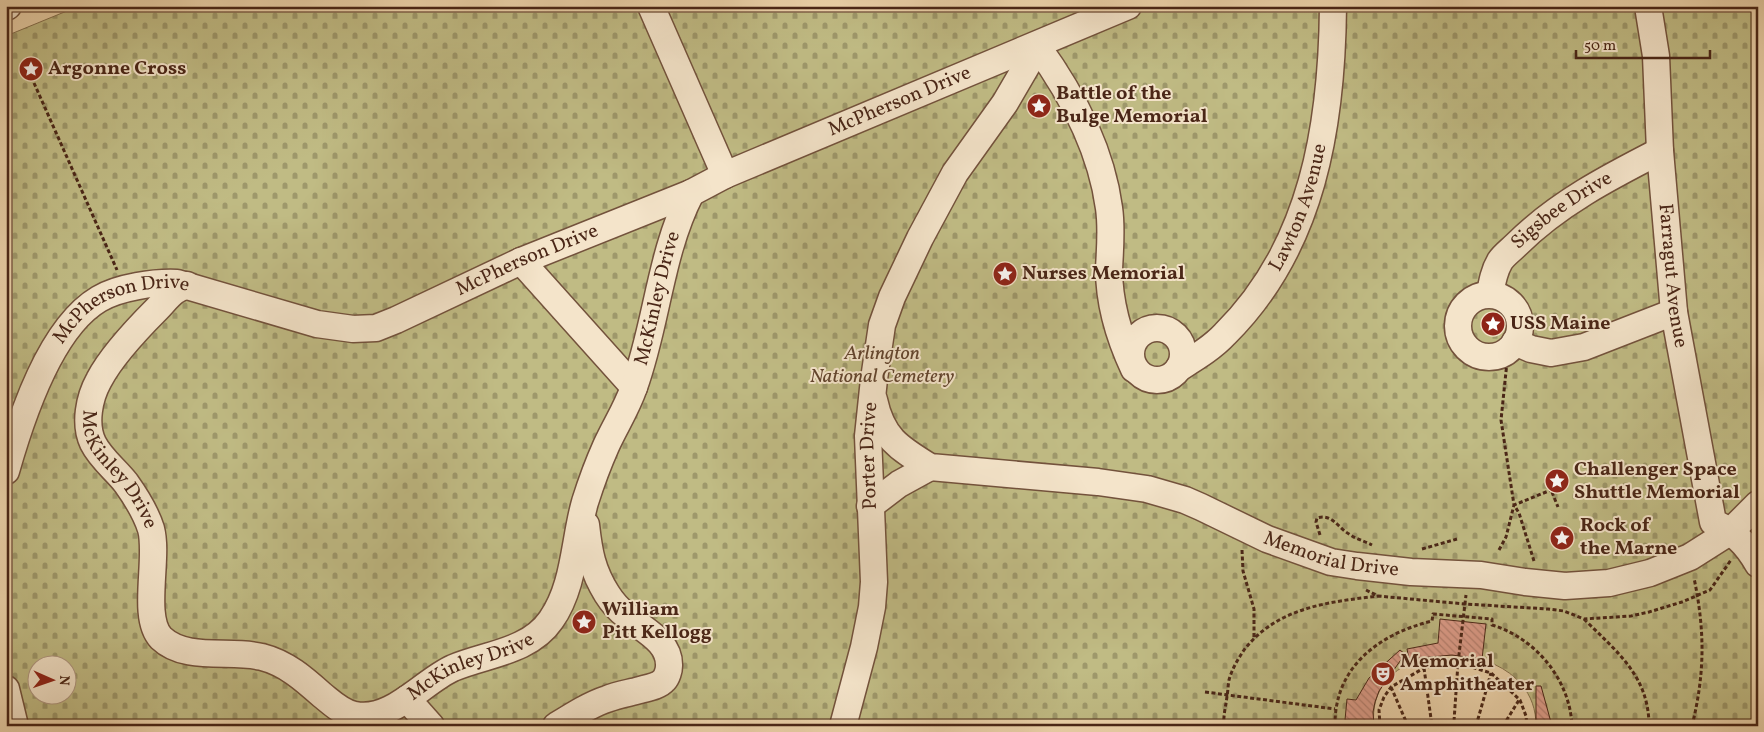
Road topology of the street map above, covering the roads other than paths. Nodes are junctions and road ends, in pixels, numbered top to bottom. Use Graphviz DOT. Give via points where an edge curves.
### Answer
graph roads {
  1 [pos="651,6"];
  2 [pos="1128,6"];
  3 [pos="1333,6"];
  4 [pos="1648,6"];
  5 [pos="1037,46"];
  6 [pos="1660,151"];
  7 [pos="725,176"];
  8 [pos="691,193"];
  9 [pos="522,261"];
  10 [pos="187,285"];
  11 [pos="1490,294"];
  12 [pos="1674,312"];
  13 [pos="1512,346"];
  14 [pos="1134,368"];
  15 [pos="1179,368"];
  16 [pos="634,387"];
  17 [pos="873,395"];
  18 [pos="930,467"];
  19 [pos="6,471"];
  20 [pos="584,504"];
  21 [pos="1758,504"];
  22 [pos="870,506"];
  23 [pos="1731,531"];
  24 [pos="1758,564"];
  25 [pos="6,689"];
  26 [pos="407,699"];
  27 [pos="15,726"];
  28 [pos="431,726"];
  29 [pos="556,726"];
  30 [pos="842,726"];
  1 -- 7 [label="lane"];
  2 -- 5 [label="lane, McPherson Drive"];
  3 -- 15 [label="lane, Lawton Avenue" via="1322,148 1301,216 1282,259 1259,295 1226,334"];
  4 -- 6 [label="lane, Farragut Avenue" via="1656,56"];
  5 -- 7 [label="lane, McPherson Drive"];
  5 -- 14 [label="lane" via="1082,119 1097,155 1110,209 1112,309"];
  5 -- 17 [label="lane, Porter Drive" via="1005,103 955,173 892,297 882,325"];
  6 -- 11 [label="lane, Sigsbee Drive" via="1564,205 1525,236 1501,261 1492,280"];
  6 -- 12 [label="lane, Farragut Avenue"];
  7 -- 8 [label="lane, McPherson Drive"];
  8 -- 9 [label="lane, McPherson Drive"];
  8 -- 16 [label="lane, McKinley Drive" via="677,226"];
  9 -- 10 [label="lane, McPherson Drive" via="376,328 352,329 317,324"];
  9 -- 16 [label="lane"];
  10 -- 19 [label="lane, McPherson Drive" via="160,282 125,290 100,298 79,314 61,335 24,411"];
  10 -- 26 [label="lane, McKinley Drive" via="175,291 146,320 109,364 93,395 88,419 93,442 126,483 151,531 152,612 159,636 180,650 260,656 275,661 353,715 383,712"];
  11 -- 13 [label="lane" via="1508,301 1515,308 1520,328"];
  11 -- 13 [label="lane" via="1470,300 1464,308 1459,316 1459,336 1464,346 1482,357 1503,354"];
  12 -- 13 [label="lane" via="1584,347 1551,353"];
  12 -- 23 [label="lane, Farragut Avenue" via="1713,522"];
  14 -- 15 [label="lane, Lawton Avenue" via="1148,380 1157,381 1174,375"];
  14 -- 15 [label="lane" via="1130,352 1133,343 1143,332 1155,328 1171,332 1179,341 1183,355"];
  16 -- 20 [label="lane, McKinley Drive" via="606,445"];
  17 -- 18 [label="lane, Memorial Drive" via="878,418 889,438"];
  17 -- 22 [label="lane, Porter Drive" via="868,436"];
  18 -- 22 [label="lane" via="899,484"];
  18 -- 23 [label="lane, Memorial Drive" via="1098,482 1147,490 1193,504 1267,539 1331,562 1371,569 1481,575 1525,582 1584,586 1650,573 1690,557"];
  20 -- 26 [label="lane, McKinley Drive" via="572,564 551,621 528,642 452,669"];
  20 -- 29 [label="lane" via="589,552 607,595 659,641 670,660 669,670 656,686 605,699"];
  21 -- 23 [label="lane, Memorial Drive"];
  22 -- 30 [label="lane, Porter Drive" via="872,607"];
  23 -- 24 [label="lane" via="1749,549"];
  25 -- 27 [label="lane"];
  26 -- 28 [label="lane"];
}
